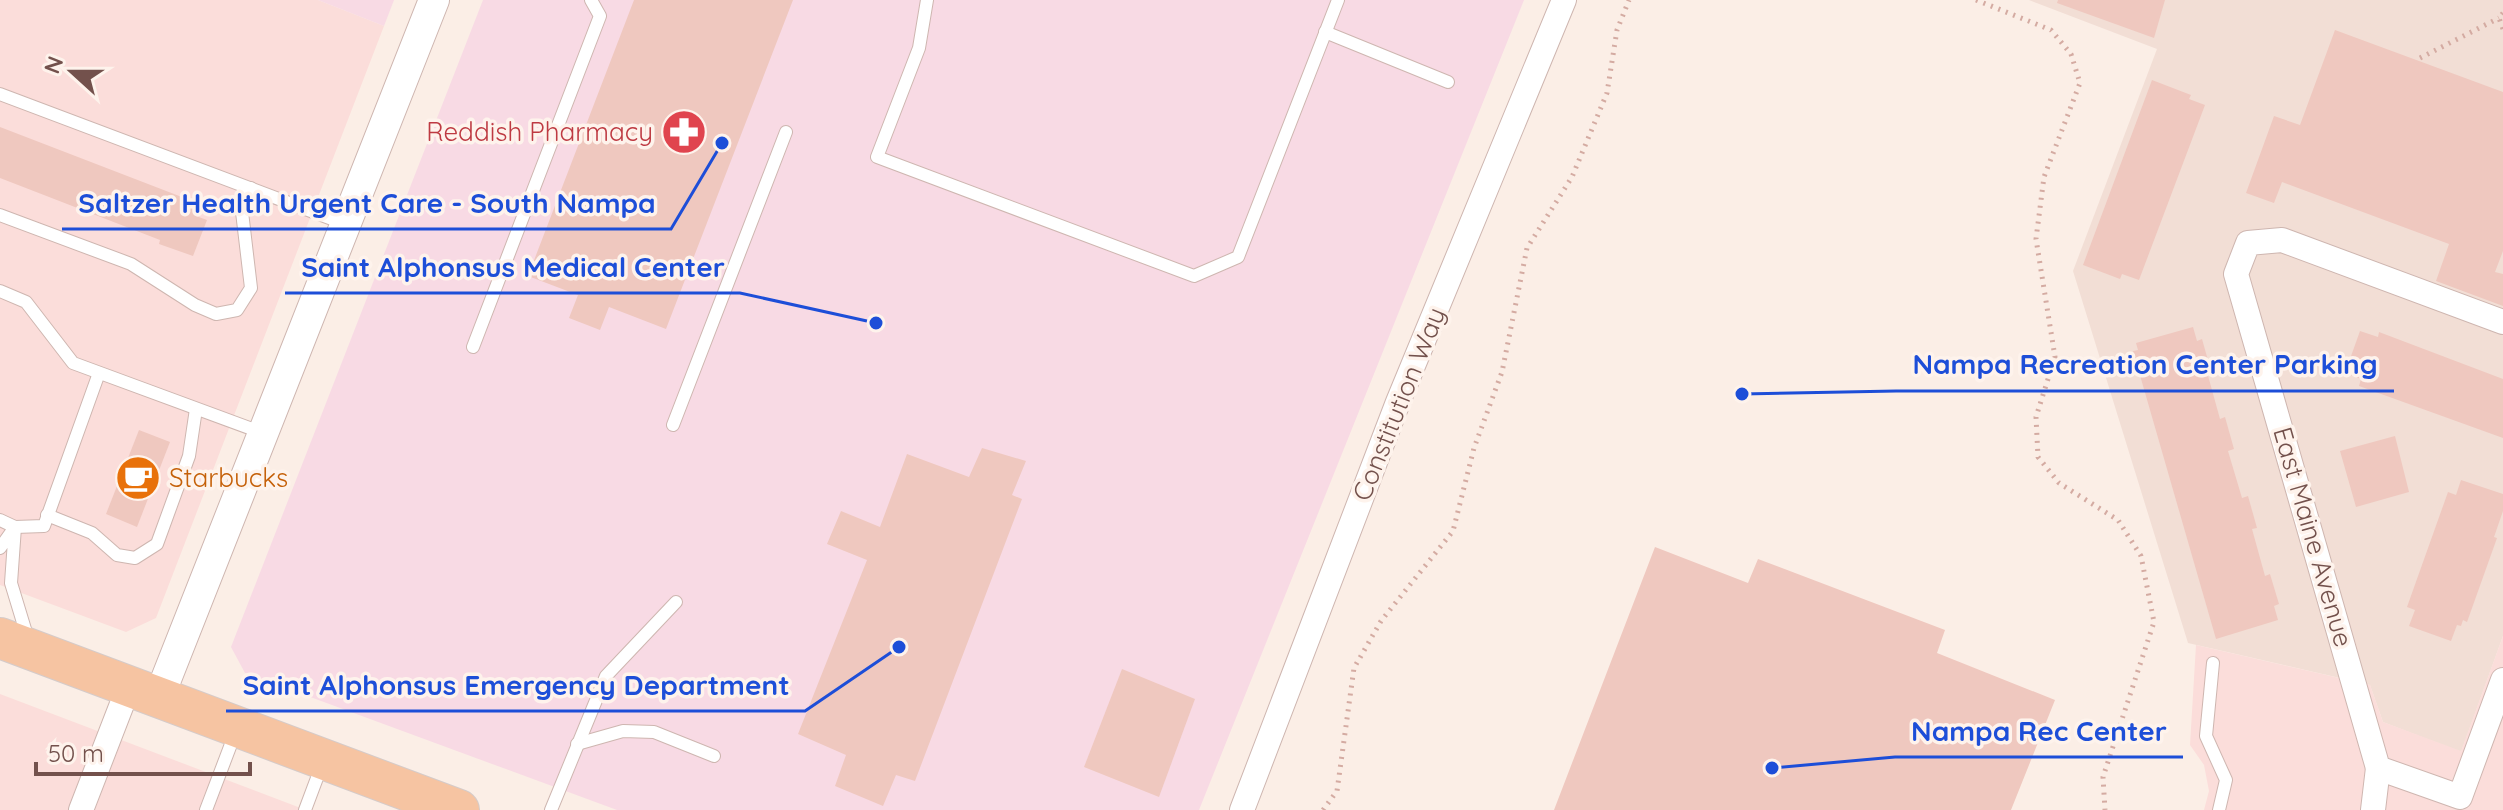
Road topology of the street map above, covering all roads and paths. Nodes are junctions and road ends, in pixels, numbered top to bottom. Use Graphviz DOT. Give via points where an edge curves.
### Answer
graph roads {
  1 [pos="434,0"];
  2 [pos="591,0"];
  3 [pos="927,0"];
  4 [pos="1338,0"];
  5 [pos="1564,0"];
  6 [pos="1629,0"];
  7 [pos="1976,0"];
  8 [pos="2501,16"];
  9 [pos="2503,29"];
  10 [pos="1325,32"];
  11 [pos="2420,58"];
  12 [pos="1448,82"];
  13 [pos="0,94"];
  14 [pos="786,132"];
  15 [pos="251,188"];
  16 [pos="0,215"];
  17 [pos="345,224"];
  18 [pos="0,291"];
  19 [pos="2503,322"];
  20 [pos="473,347"];
  21 [pos="99,373"];
  22 [pos="196,409"];
  23 [pos="673,425"];
  24 [pos="263,433"];
  25 [pos="47,515"];
  26 [pos="0,520"];
  27 [pos="15,527"];
  28 [pos="0,548"];
  29 [pos="676,602"];
  30 [pos="15,644"];
  31 [pos="2213,663"];
  32 [pos="2503,680"];
  33 [pos="144,692"];
  34 [pos="237,727"];
  35 [pos="577,744"];
  36 [pos="714,756"];
  37 [pos="324,759"];
  38 [pos="2378,768"];
  39 [pos="81,810"];
  40 [pos="206,810"];
  41 [pos="305,810"];
  42 [pos="459,810"];
  43 [pos="551,810"];
  44 [pos="1242,810"];
  45 [pos="1323,810"];
  46 [pos="2105,810"];
  47 [pos="2219,810"];
  48 [pos="2373,810"];
  1 -- 17 [label="street"];
  2 -- 20 [label="lane" via="600,16"];
  3 -- 10 [label="lane" via="919,48 877,157 1194,276 1238,257"];
  4 -- 10 [label="lane"];
  5 -- 44 [label="street, Constitution Way" via="1398,402"];
  6 -- 45 [label="path" via="1617,30 1607,93 1572,177 1527,248 1502,372 1474,448 1453,531 1381,621 1354,668 1337,791"];
  7 -- 46 [label="path" via="2051,30 2071,54 2080,83 2044,177 2036,239 2055,357 2036,417 2038,457 2059,483 2118,520 2141,556 2154,622 2103,777"];
  8 -- 9 [label="path"];
  8 -- 11 [label="path"];
  10 -- 12 [label="lane"];
  13 -- 15 [label="lane"];
  14 -- 23 [label="lane"];
  15 -- 16 [label="lane" via="242,212 251,288 237,310 216,314 131,264"];
  15 -- 17 [label="lane"];
  17 -- 24 [label="street"];
  18 -- 21 [label="lane" via="26,302 73,363"];
  19 -- 38 [label="street, East Maine Avenue" via="2282,240 2248,243 2236,274"];
  21 -- 22 [label="lane"];
  21 -- 25 [label="lane"];
  22 -- 24 [label="lane"];
  22 -- 25 [label="lane" via="189,456 157,544 135,558 117,555 92,533"];
  24 -- 33 [label="street"];
  25 -- 27 [label="lane" via="44,526"];
  26 -- 27 [label="lane"];
  27 -- 28 [label="lane"];
  27 -- 30 [label="lane"];
  29 -- 35 [label="lane" via="606,676"];
  30 -- 33 [label="main road"];
  31 -- 47 [label="lane" via="2206,736 2226,780"];
  32 -- 38 [label="street" via="2460,797"];
  33 -- 34 [label="main road"];
  33 -- 39 [label="street"];
  34 -- 37 [label="main road"];
  34 -- 40 [label="lane"];
  35 -- 36 [label="lane" via="623,731 654,732"];
  35 -- 43 [label="lane"];
  37 -- 41 [label="lane"];
  37 -- 42 [label="main road"];
  38 -- 48 [label="street, East Maine Avenue"];
}
